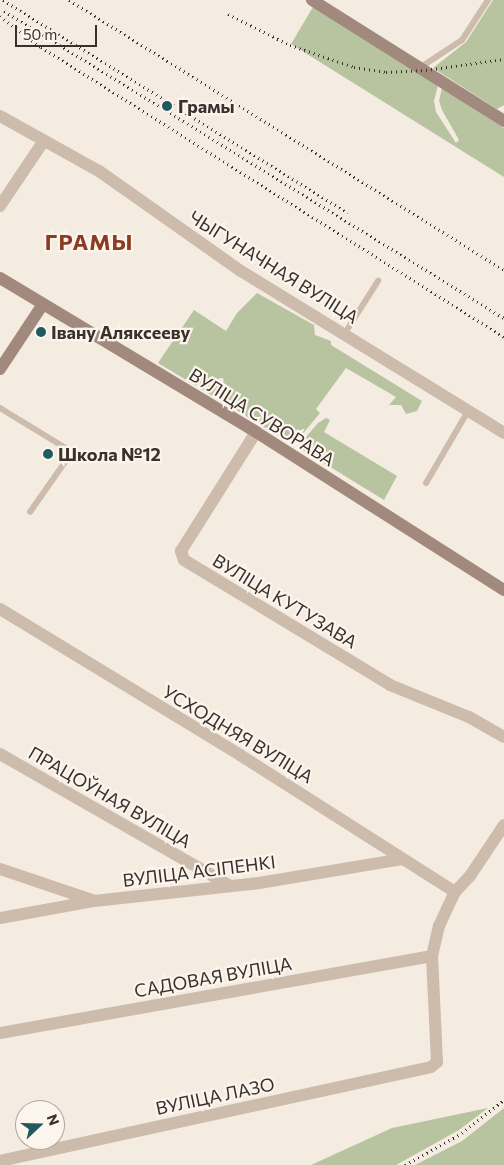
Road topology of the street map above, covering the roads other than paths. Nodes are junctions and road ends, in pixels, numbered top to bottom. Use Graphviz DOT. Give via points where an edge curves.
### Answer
graph roads {
  1 [pos="312,0"];
  2 [pos="488,0"];
  3 [pos="421,67"];
  4 [pos="0,116"];
  5 [pos="502,117"];
  6 [pos="43,142"];
  7 [pos="0,206"];
  8 [pos="0,278"];
  9 [pos="378,281"];
  10 [pos="44,304"];
  11 [pos="345,333"];
  12 [pos="0,368"];
  13 [pos="0,408"];
  14 [pos="468,411"];
  15 [pos="256,432"];
  16 [pos="504,433"];
  17 [pos="426,483"];
  18 [pos="30,512"];
  19 [pos="504,590"];
  20 [pos="0,609"];
  21 [pos="504,737"];
  22 [pos="0,754"];
  23 [pos="504,825"];
  24 [pos="402,859"];
  25 [pos="0,869"];
  26 [pos="229,885"];
  27 [pos="455,892"];
  28 [pos="94,901"];
  29 [pos="0,918"];
  30 [pos="432,956"];
  31 [pos="0,1033"];
  32 [pos="0,1161"];
  1 -- 3 [label="street"];
  2 -- 3 [label="lane" via="462,40"];
  3 -- 5 [label="street"];
  4 -- 6 [label="street, ЧЫГУНАЧНАЯ ВУЛІЦА"];
  6 -- 7 [label="street"];
  6 -- 11 [label="street, ЧЫГУНАЧНАЯ ВУЛІЦА" via="99,172 241,271"];
  8 -- 10 [label="street, ВУЛІЦА СУВОРАВА"];
  9 -- 11 [label="lane"];
  10 -- 12 [label="street"];
  10 -- 15 [label="street, ВУЛІЦА СУВОРАВА"];
  11 -- 14 [label="street, ЧЫГУНАЧНАЯ ВУЛІЦА"];
  13 -- 18 [label="lane" via="72,452"];
  14 -- 16 [label="street, ЧЫГУНАЧНАЯ ВУЛІЦА"];
  14 -- 17 [label="lane"];
  15 -- 19 [label="street, ВУЛІЦА СУВОРАВА"];
  15 -- 21 [label="street, ВУЛІЦА КУТУЗАВА" via="181,551 184,560 390,685 469,717"];
  20 -- 24 [label="street, УСХОДНЯЯ ВУЛІЦА" via="240,755"];
  22 -- 26 [label="street, ПРАЦОЎНАЯ ВУЛІЦА"];
  23 -- 27 [label="street" via="470,876"];
  24 -- 26 [label="street, ВУЛІЦА АСІПЕНКІ"];
  24 -- 27 [label="street, УСХОДНЯЯ ВУЛІЦА"];
  25 -- 28 [label="street"];
  26 -- 28 [label="street, ВУЛІЦА АСІПЕНКІ"];
  27 -- 30 [label="street" via="438,926"];
  28 -- 29 [label="street, ВУЛІЦА АСІПЕНКІ"];
  30 -- 31 [label="street, САДОВАЯ ВУЛІЦА"];
  30 -- 32 [label="street, ВУЛІЦА ЛАЗО" via="437,1062 431,1067"];
}
